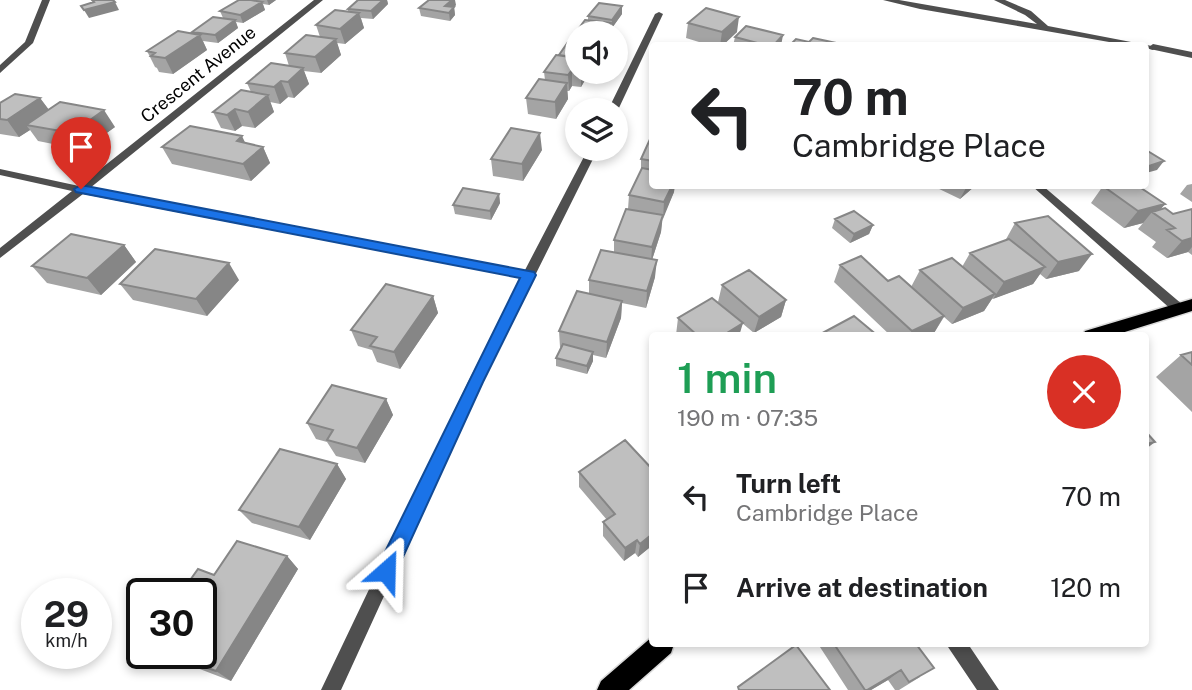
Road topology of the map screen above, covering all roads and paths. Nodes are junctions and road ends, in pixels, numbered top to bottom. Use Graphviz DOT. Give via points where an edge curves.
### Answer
graph roads {
  1 [pos="46,0"];
  2 [pos="319,0"];
  3 [pos="887,0"];
  4 [pos="998,0"];
  5 [pos="659,13"];
  6 [pos="1045,25"];
  7 [pos="1128,42"];
  8 [pos="1149,46"];
  9 [pos="642,50"];
  10 [pos="649,52"];
  11 [pos="1192,55"];
  12 [pos="0,70"];
  13 [pos="619,98"];
  14 [pos="587,161"];
  15 [pos="0,172"];
  16 [pos="81,189"];
  17 [pos="1041,189"];
  18 [pos="0,254"];
  19 [pos="529,275"];
  20 [pos="1185,307"];
  21 [pos="1104,332"];
  22 [pos="659,647"];
  23 [pos="958,647"];
  24 [pos="331,690"];
  25 [pos="610,690"];
  26 [pos="989,690"];
  1 -- 12 [label="street" via="29,43"];
  2 -- 16 [label="street, Crescent Avenue"];
  3 -- 6 [label="street" via="1007,23"];
  4 -- 6 [label="street"];
  5 -- 9 [label="street"];
  6 -- 7 [label="street"];
  8 -- 11 [label="street"];
  9 -- 10 [label="street"];
  9 -- 13 [label="street"];
  14 -- 19 [label="street"];
  15 -- 16 [label="street"];
  16 -- 18 [label="street, Crescent Avenue"];
  16 -- 19 [label="street"];
  17 -- 20 [label="street"];
  19 -- 24 [label="street"];
  20 -- 21 [label="main road"];
  22 -- 25 [label="main road"];
  23 -- 26 [label="street"];
}
